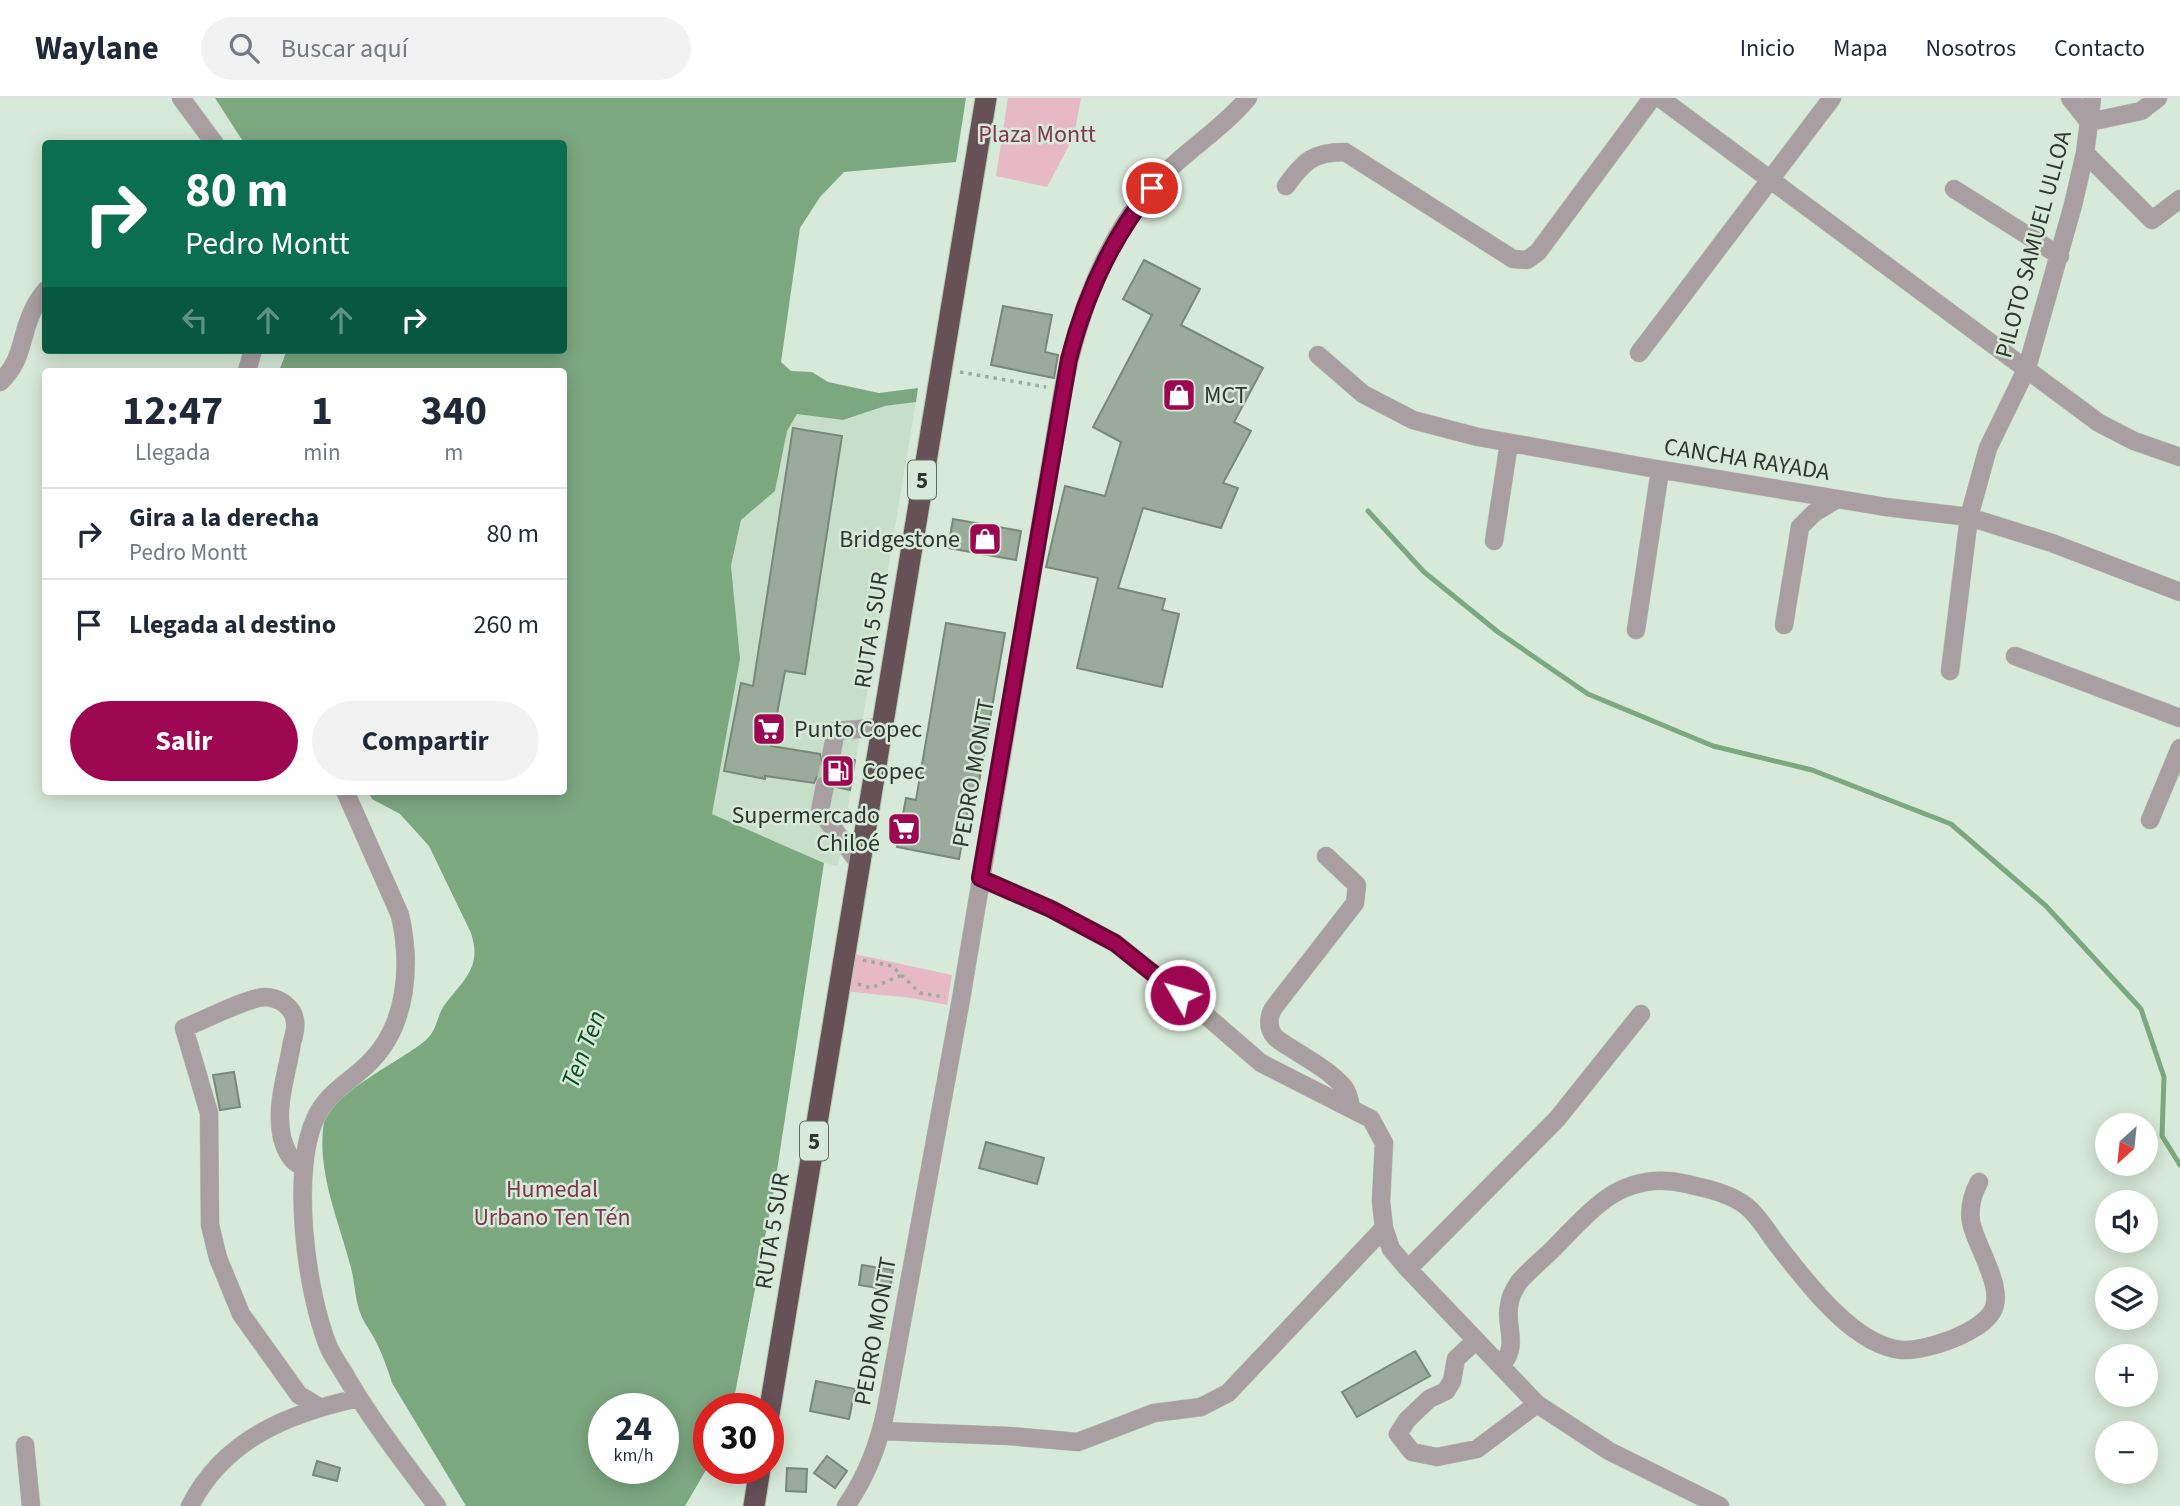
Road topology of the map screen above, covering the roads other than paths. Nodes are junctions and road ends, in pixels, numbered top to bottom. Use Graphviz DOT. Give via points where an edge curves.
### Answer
graph roads {
  1 [pos="181,98"];
  2 [pos="986,98"];
  3 [pos="1248,98"];
  4 [pos="1652,98"];
  5 [pos="1660,98"];
  6 [pos="1832,98"];
  7 [pos="2070,98"];
  8 [pos="2092,98"];
  9 [pos="2158,98"];
  10 [pos="2089,122"];
  11 [pos="212,140"];
  12 [pos="2085,153"];
  13 [pos="1772,180"];
  14 [pos="1286,186"];
  15 [pos="1954,189"];
  16 [pos="2180,199"];
  17 [pos="2060,256"];
  18 [pos="42,296"];
  19 [pos="1639,353"];
  20 [pos="1318,355"];
  21 [pos="2027,369"];
  22 [pos="0,382"];
  23 [pos="1508,443"];
  24 [pos="2180,457"];
  25 [pos="1660,470"];
  26 [pos="1837,499"];
  27 [pos="1969,517"];
  28 [pos="1494,541"];
  29 [pos="2180,592"];
  30 [pos="1784,625"];
  31 [pos="1636,630"];
  32 [pos="2014,656"];
  33 [pos="1951,671"];
  34 [pos="2180,719"];
  35 [pos="882,727"];
  36 [pos="2180,748"];
  37 [pos="831,756"];
  38 [pos="825,785"];
  39 [pos="347,795"];
  40 [pos="2150,820"];
  41 [pos="1326,856"];
  42 [pos="859,863"];
  43 [pos="980,878"];
  44 [pos="1641,1014"];
  45 [pos="1350,1107"];
  46 [pos="303,1167"];
  47 [pos="1979,1182"];
  48 [pos="1384,1228"];
  49 [pos="1408,1269"];
  50 [pos="1476,1340"];
  51 [pos="1501,1366"];
  52 [pos="772,1393"];
  53 [pos="359,1398"];
  54 [pos="1537,1404"];
  55 [pos="319,1407"];
  56 [pos="881,1431"];
  57 [pos="25,1445"];
  58 [pos="757,1484"];
  59 [pos="31,1506"];
  60 [pos="190,1506"];
  61 [pos="437,1506"];
  62 [pos="754,1506"];
  63 [pos="846,1506"];
  64 [pos="1720,1506"];
  1 -- 11 [label="street"];
  2 -- 35 [label="highway, RUTA 5 SUR / 5"];
  3 -- 43 [label="street, PEDRO MONTT" via="1161,177 1127,222 1087,299 1063,390"];
  4 -- 14 [label="street" via="1538,252 1527,260 1513,259 1345,152 1315,157 1301,166"];
  5 -- 13 [label="street"];
  6 -- 13 [label="street"];
  7 -- 10 [label="street"];
  8 -- 10 [label="street, PILOTO SAMUEL ULLOA"];
  9 -- 10 [label="street" via="2141,111"];
  10 -- 12 [label="street, PILOTO SAMUEL ULLOA"];
  12 -- 16 [label="street" via="2152,220"];
  12 -- 17 [label="street, PILOTO SAMUEL ULLOA"];
  13 -- 19 [label="street"];
  13 -- 21 [label="street"];
  15 -- 17 [label="street"];
  17 -- 21 [label="street, PILOTO SAMUEL ULLOA"];
  18 -- 22 [label="street" via="32,311 11,372"];
  20 -- 23 [label="street, CANCHA RAYADA" via="1363,394 1413,420"];
  21 -- 24 [label="street" via="2099,423"];
  21 -- 27 [label="street, PILOTO SAMUEL ULLOA" via="1988,447"];
  23 -- 25 [label="street, CANCHA RAYADA"];
  23 -- 28 [label="street"];
  25 -- 26 [label="street, CANCHA RAYADA"];
  25 -- 31 [label="street"];
  26 -- 27 [label="street, CANCHA RAYADA"];
  26 -- 30 [label="street" via="1800,527"];
  27 -- 29 [label="street, CANCHA RAYADA"];
  27 -- 33 [label="street, PILOTO SAMUEL ULLOA"];
  32 -- 34 [label="street"];
  35 -- 37 [label="street" via="836,731"];
  35 -- 42 [label="highway, RUTA 5 SUR / 5"];
  36 -- 40 [label="street"];
  38 -- 42 [label="street" via="820,811"];
  39 -- 46 [label="street" via="400,915 406,974 387,1036 372,1060 318,1113"];
  41 -- 45 [label="street" via="1357,885 1355,903 1275,1006 1269,1022 1277,1039 1342,1084"];
  42 -- 52 [label="highway, RUTA 5 SUR / 5"];
  43 -- 45 [label="street" via="1115,943 1261,1063"];
  43 -- 56 [label="street, PEDRO MONTT"];
  44 -- 49 [label="street" via="1557,1119"];
  45 -- 48 [label="street" via="1371,1119 1384,1143"];
  46 -- 53 [label="street" via="304,1234 317,1308 329,1348"];
  46 -- 55 [label="street" via="287,1153 279,1116 296,1023 290,1010 279,1000 258,998 184,1028 209,1113 210,1225 218,1258 242,1314 299,1395"];
  47 -- 51 [label="street" via="1971,1199 1971,1221 1997,1301 1983,1322 1942,1342 1901,1350 1874,1340 1842,1320 1748,1206 1703,1188 1648,1180 1607,1198 1520,1282 1508,1312 1511,1352"];
  48 -- 49 [label="street" via="1391,1249"];
  48 -- 56 [label="street" via="1228,1393 1201,1407 1154,1413 1078,1442"];
  49 -- 50 [label="street"];
  50 -- 51 [label="street"];
  50 -- 54 [label="street" via="1456,1359 1446,1391 1429,1399 1398,1434 1412,1452 1437,1457 1477,1449"];
  51 -- 54 [label="street"];
  53 -- 55 [label="street"];
  53 -- 61 [label="street"];
  54 -- 64 [label="street" via="1609,1451"];
  55 -- 60 [label="street" via="272,1425 231,1452 201,1484"];
  56 -- 63 [label="street, PEDRO MONTT" via="866,1474"];
  57 -- 59 [label="street"];
  58 -- 62 [label="highway"];
}
